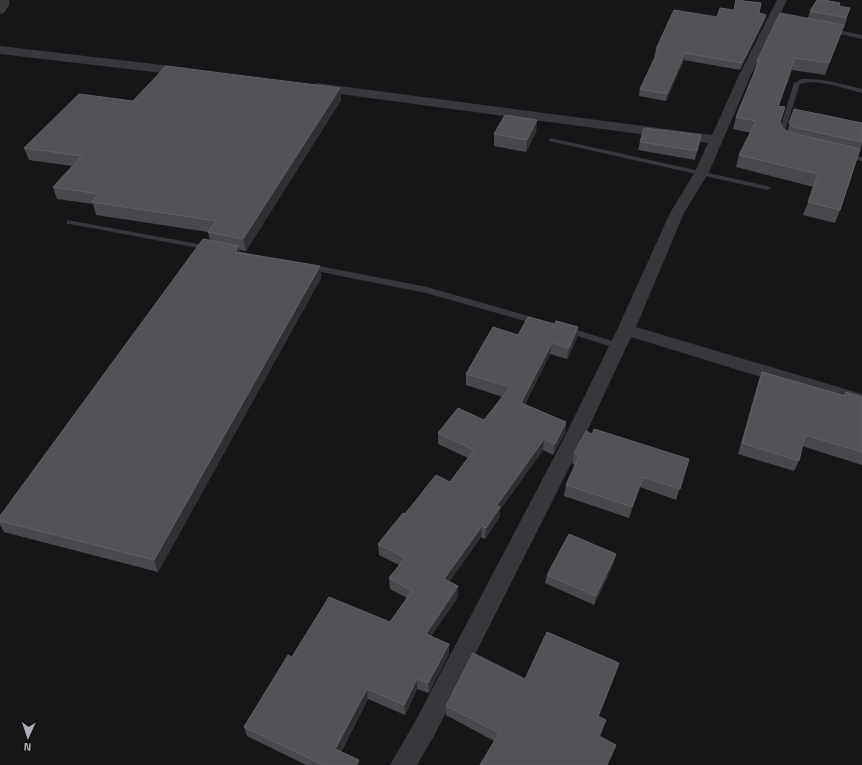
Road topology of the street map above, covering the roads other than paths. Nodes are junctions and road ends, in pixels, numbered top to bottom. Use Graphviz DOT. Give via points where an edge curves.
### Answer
graph roads {
  1 [pos="4,0"];
  2 [pos="782,0"];
  3 [pos="0,11"];
  4 [pos="819,28"];
  5 [pos="862,37"];
  6 [pos="0,50"];
  7 [pos="203,74"];
  8 [pos="305,86"];
  9 [pos="862,91"];
  10 [pos="551,140"];
  11 [pos="717,140"];
  12 [pos="791,144"];
  13 [pos="840,155"];
  14 [pos="862,160"];
  15 [pos="702,172"];
  16 [pos="767,188"];
  17 [pos="70,222"];
  18 [pos="219,250"];
  19 [pos="298,264"];
  20 [pos="622,338"];
  21 [pos="862,401"];
  22 [pos="403,765"];
  1 -- 3 [label="street"];
  2 -- 11 [label="street" via="777,20 746,73"];
  4 -- 5 [label="lane"];
  6 -- 7 [label="street"];
  8 -- 11 [label="street"];
  9 -- 12 [label="lane" via="810,80 799,81 781,134 783,140"];
  10 -- 15 [label="lane"];
  11 -- 15 [label="street"];
  13 -- 14 [label="lane"];
  15 -- 16 [label="lane"];
  15 -- 20 [label="street" via="677,213"];
  17 -- 18 [label="lane"];
  19 -- 20 [label="lane" via="427,290 554,326"];
  20 -- 21 [label="street"];
  20 -- 22 [label="street" via="511,562 425,728"];
}
